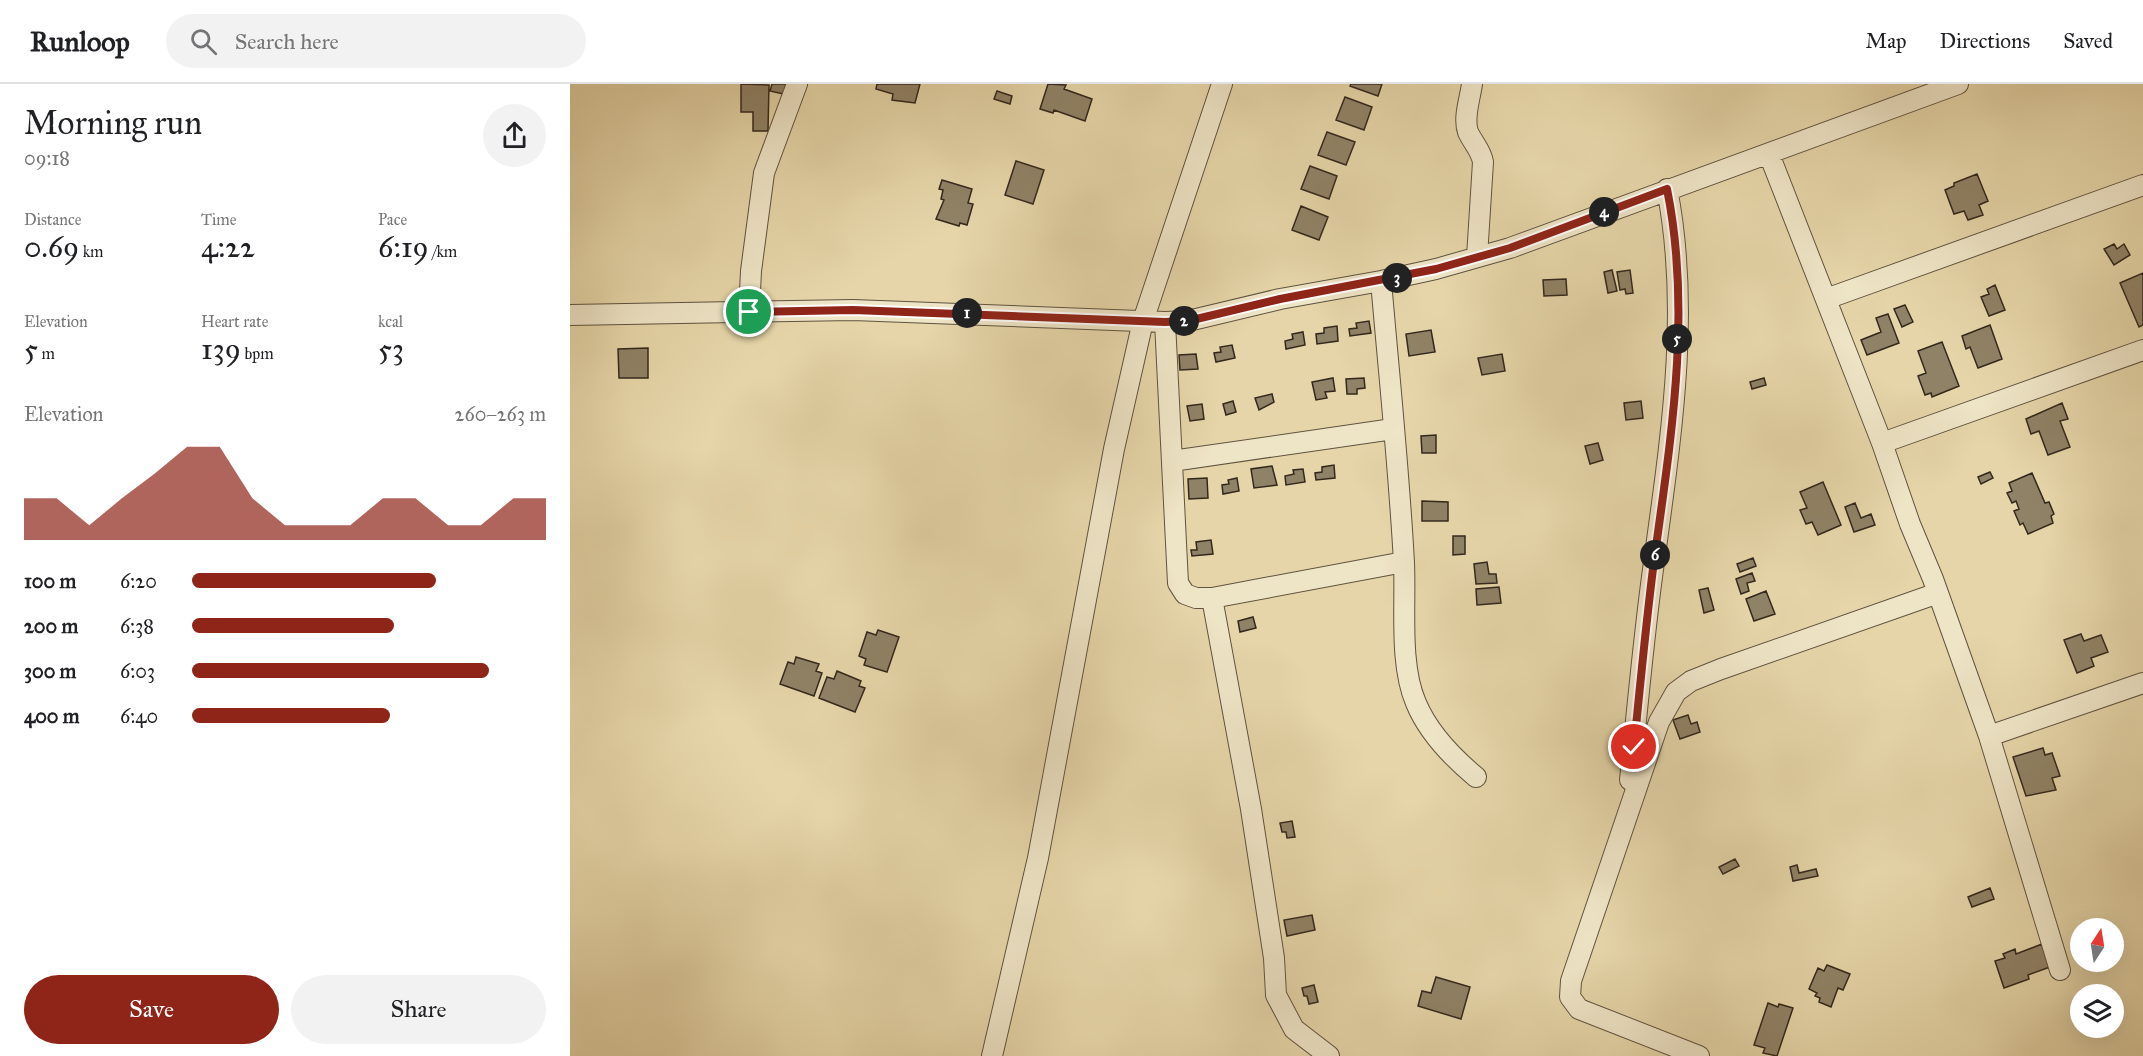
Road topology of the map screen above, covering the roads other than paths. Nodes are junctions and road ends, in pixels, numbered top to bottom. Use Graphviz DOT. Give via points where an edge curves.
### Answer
graph roads {
  1 [pos="797,84"];
  2 [pos="1222,84"];
  3 [pos="1472,84"];
  4 [pos="1958,84"];
  5 [pos="1769,154"];
  6 [pos="2143,185"];
  7 [pos="1667,189"];
  8 [pos="1477,257"];
  9 [pos="1381,281"];
  10 [pos="1826,299"];
  11 [pos="749,312"];
  12 [pos="570,315"];
  13 [pos="1143,321"];
  14 [pos="1165,322"];
  15 [pos="2143,350"];
  16 [pos="1393,429"];
  17 [pos="1882,443"];
  18 [pos="1172,461"];
  19 [pos="1404,562"];
  20 [pos="1938,593"];
  21 [pos="1212,598"];
  22 [pos="2143,683"];
  23 [pos="1989,736"];
  24 [pos="1476,777"];
  25 [pos="1627,813"];
  26 [pos="2060,970"];
  27 [pos="992,1056"];
  28 [pos="1329,1056"];
  29 [pos="1699,1056"];
  1 -- 11 [label="street" via="764,173 750,271"];
  2 -- 13 [label="street"];
  3 -- 8 [label="street" via="1466,122 1483,162"];
  4 -- 5 [label="street"];
  5 -- 7 [label="street"];
  5 -- 10 [label="street"];
  6 -- 10 [label="street"];
  7 -- 8 [label="street"];
  7 -- 25 [label="street" via="1676,251 1675,395"];
  8 -- 9 [label="street"];
  9 -- 14 [label="street" via="1188,321"];
  9 -- 16 [label="street"];
  10 -- 17 [label="street"];
  11 -- 12 [label="street"];
  11 -- 13 [label="street" via="853,310"];
  13 -- 14 [label="street"];
  13 -- 27 [label="street" via="1114,449 1038,858"];
  14 -- 18 [label="street"];
  15 -- 17 [label="street"];
  16 -- 18 [label="street"];
  16 -- 19 [label="street"];
  17 -- 20 [label="street"];
  18 -- 21 [label="street" via="1178,583 1185,594"];
  19 -- 21 [label="street"];
  19 -- 24 [label="street" via="1406,650 1416,703 1455,760"];
  20 -- 23 [label="street"];
  20 -- 25 [label="street" via="1691,681 1676,692 1659,722"];
  21 -- 28 [label="street" via="1251,809 1276,995 1294,1029"];
  22 -- 23 [label="street"];
  23 -- 26 [label="street"];
  25 -- 29 [label="street" via="1583,942 1570,997 1579,1009"];
}
